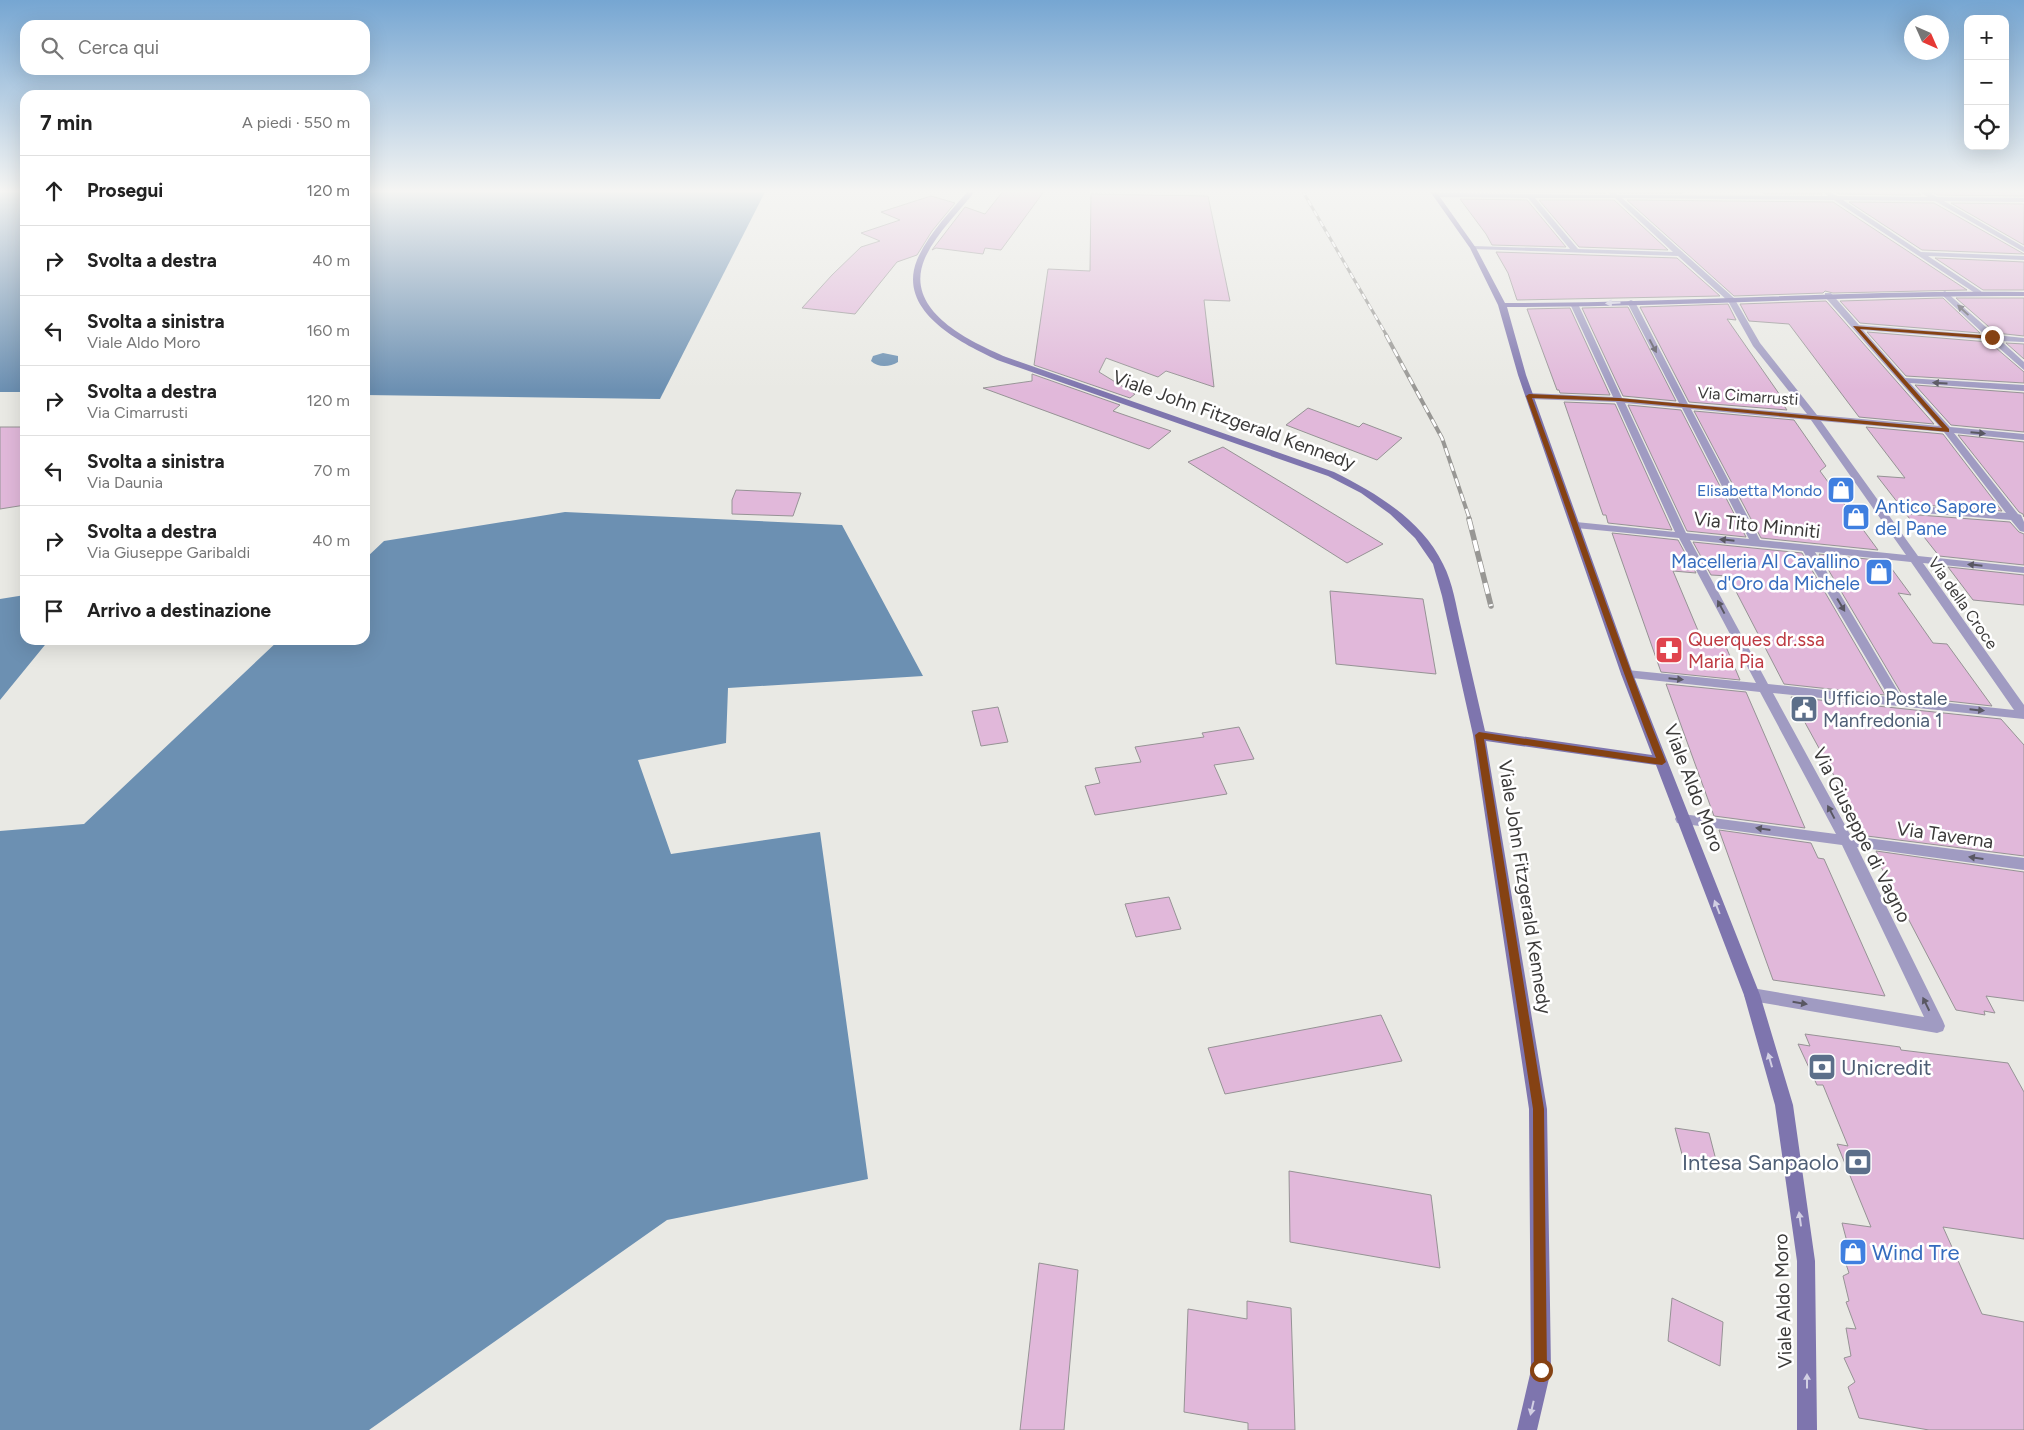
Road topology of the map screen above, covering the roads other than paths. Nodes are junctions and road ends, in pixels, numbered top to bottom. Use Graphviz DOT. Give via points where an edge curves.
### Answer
graph roads {
  1 [pos="923,257"];
  2 [pos="1477,257"];
  3 [pos="1682,257"];
  4 [pos="1924,257"];
  5 [pos="1991,257"];
  6 [pos="2024,258"];
  7 [pos="1945,293"];
  8 [pos="1978,293"];
  9 [pos="2024,294"];
  10 [pos="1828,295"];
  11 [pos="1731,300"];
  12 [pos="1631,302"];
  13 [pos="1502,305"];
  14 [pos="1576,306"];
  15 [pos="1855,327"];
  16 [pos="1992,337"];
  17 [pos="2024,340"];
  18 [pos="2024,367"];
  19 [pos="1903,380"];
  20 [pos="2024,388"];
  21 [pos="1529,396"];
  22 [pos="1619,400"];
  23 [pos="1685,406"];
  24 [pos="1813,416"];
  25 [pos="1947,430"];
  26 [pos="2024,437"];
  27 [pos="1876,506"];
  28 [pos="2013,517"];
  29 [pos="2024,518"];
  30 [pos="1576,525"];
  31 [pos="2024,529"];
  32 [pos="1682,535"];
  33 [pos="1756,543"];
  34 [pos="1807,548"];
  35 [pos="1914,559"];
  36 [pos="2024,570"];
  37 [pos="1627,674"];
  38 [pos="1765,688"];
  39 [pos="1898,702"];
  40 [pos="2024,715"];
  41 [pos="1479,735"];
  42 [pos="1662,762"];
  43 [pos="1682,818"];
  44 [pos="1846,840"];
  45 [pos="2024,864"];
  46 [pos="1752,995"];
  47 [pos="1527,1430"];
  48 [pos="1808,1430"];
  1 -- 41 [label="main road, Viale John Fitzgerald Kennedy" via="917,284 921,297 930,312 958,336 1003,359 1331,474 1394,512 1419,536 1438,564"];
  2 -- 13 [label="main road, Viale Aldo Moro"];
  3 -- 11 [label="street, Via della Croce"];
  4 -- 8 [label="street"];
  5 -- 6 [label="street"];
  7 -- 8 [label="main road"];
  7 -- 10 [label="main road"];
  16 -- 7 [label="street, one-way"];
  8 -- 9 [label="main road"];
  10 -- 11 [label="main road"];
  10 -- 15 [label="street"];
  11 -- 12 [label="main road"];
  11 -- 24 [label="street, Via della Croce" via="1756,344"];
  12 -- 14 [label="main road, one-way"];
  12 -- 23 [label="street, one-way"];
  13 -- 14 [label="main road"];
  13 -- 21 [label="main road, Viale Aldo Moro"];
  14 -- 22 [label="street, Via Giuseppe di Vagno"];
  15 -- 16 [label="street"];
  15 -- 19 [label="street"];
  16 -- 17 [label="street"];
  16 -- 18 [label="street"];
  20 -- 19 [label="street, one-way"];
  19 -- 25 [label="street"];
  21 -- 22 [label="street, Via Cimarrusti"];
  21 -- 30 [label="main road, Viale Aldo Moro"];
  22 -- 23 [label="street, Via Cimarrusti"];
  22 -- 32 [label="street, Via Giuseppe di Vagno"];
  23 -- 24 [label="street, Via Cimarrusti"];
  23 -- 33 [label="street"];
  24 -- 25 [label="street, Via Cimarrusti"];
  24 -- 27 [label="street, Via della Croce"];
  25 -- 26 [label="street, Via Cimarrusti, one-way"];
  25 -- 28 [label="street"];
  27 -- 28 [label="street"];
  27 -- 35 [label="street, Via della Croce"];
  28 -- 29 [label="street"];
  28 -- 31 [label="street"];
  30 -- 32 [label="street, Via Tito Minniti"];
  30 -- 37 [label="main road, Viale Aldo Moro"];
  33 -- 32 [label="street, Via Tito Minniti, one-way"];
  38 -- 32 [label="street, Via Giuseppe di Vagno, one-way"];
  33 -- 34 [label="street, Via Tito Minniti"];
  34 -- 35 [label="street, Via Tito Minniti"];
  34 -- 39 [label="street, one-way"];
  36 -- 35 [label="street, Via Tito Minniti, one-way"];
  35 -- 40 [label="street, Via della Croce"];
  37 -- 38 [label="street, one-way"];
  37 -- 42 [label="main road, Viale Aldo Moro"];
  38 -- 39 [label="street"];
  44 -- 38 [label="street, Via Giuseppe di Vagno, one-way"];
  39 -- 40 [label="street, one-way"];
  41 -- 42 [label="main road"];
  41 -- 47 [label="main road, Viale John Fitzgerald Kennedy, one-way" via="1538,1109 1541,1370"];
  42 -- 43 [label="main road, Viale Aldo Moro"];
  44 -- 43 [label="street, Via Taverna, one-way"];
  46 -- 43 [label="main road, Viale Aldo Moro, one-way"];
  45 -- 44 [label="street, Via Taverna, one-way"];
  46 -- 44 [label="street, Via Giuseppe di Vagno, one-way" via="1937,1026"];
  48 -- 46 [label="main road, Viale Aldo Moro, one-way" via="1806,1261 1784,1105"];
}
